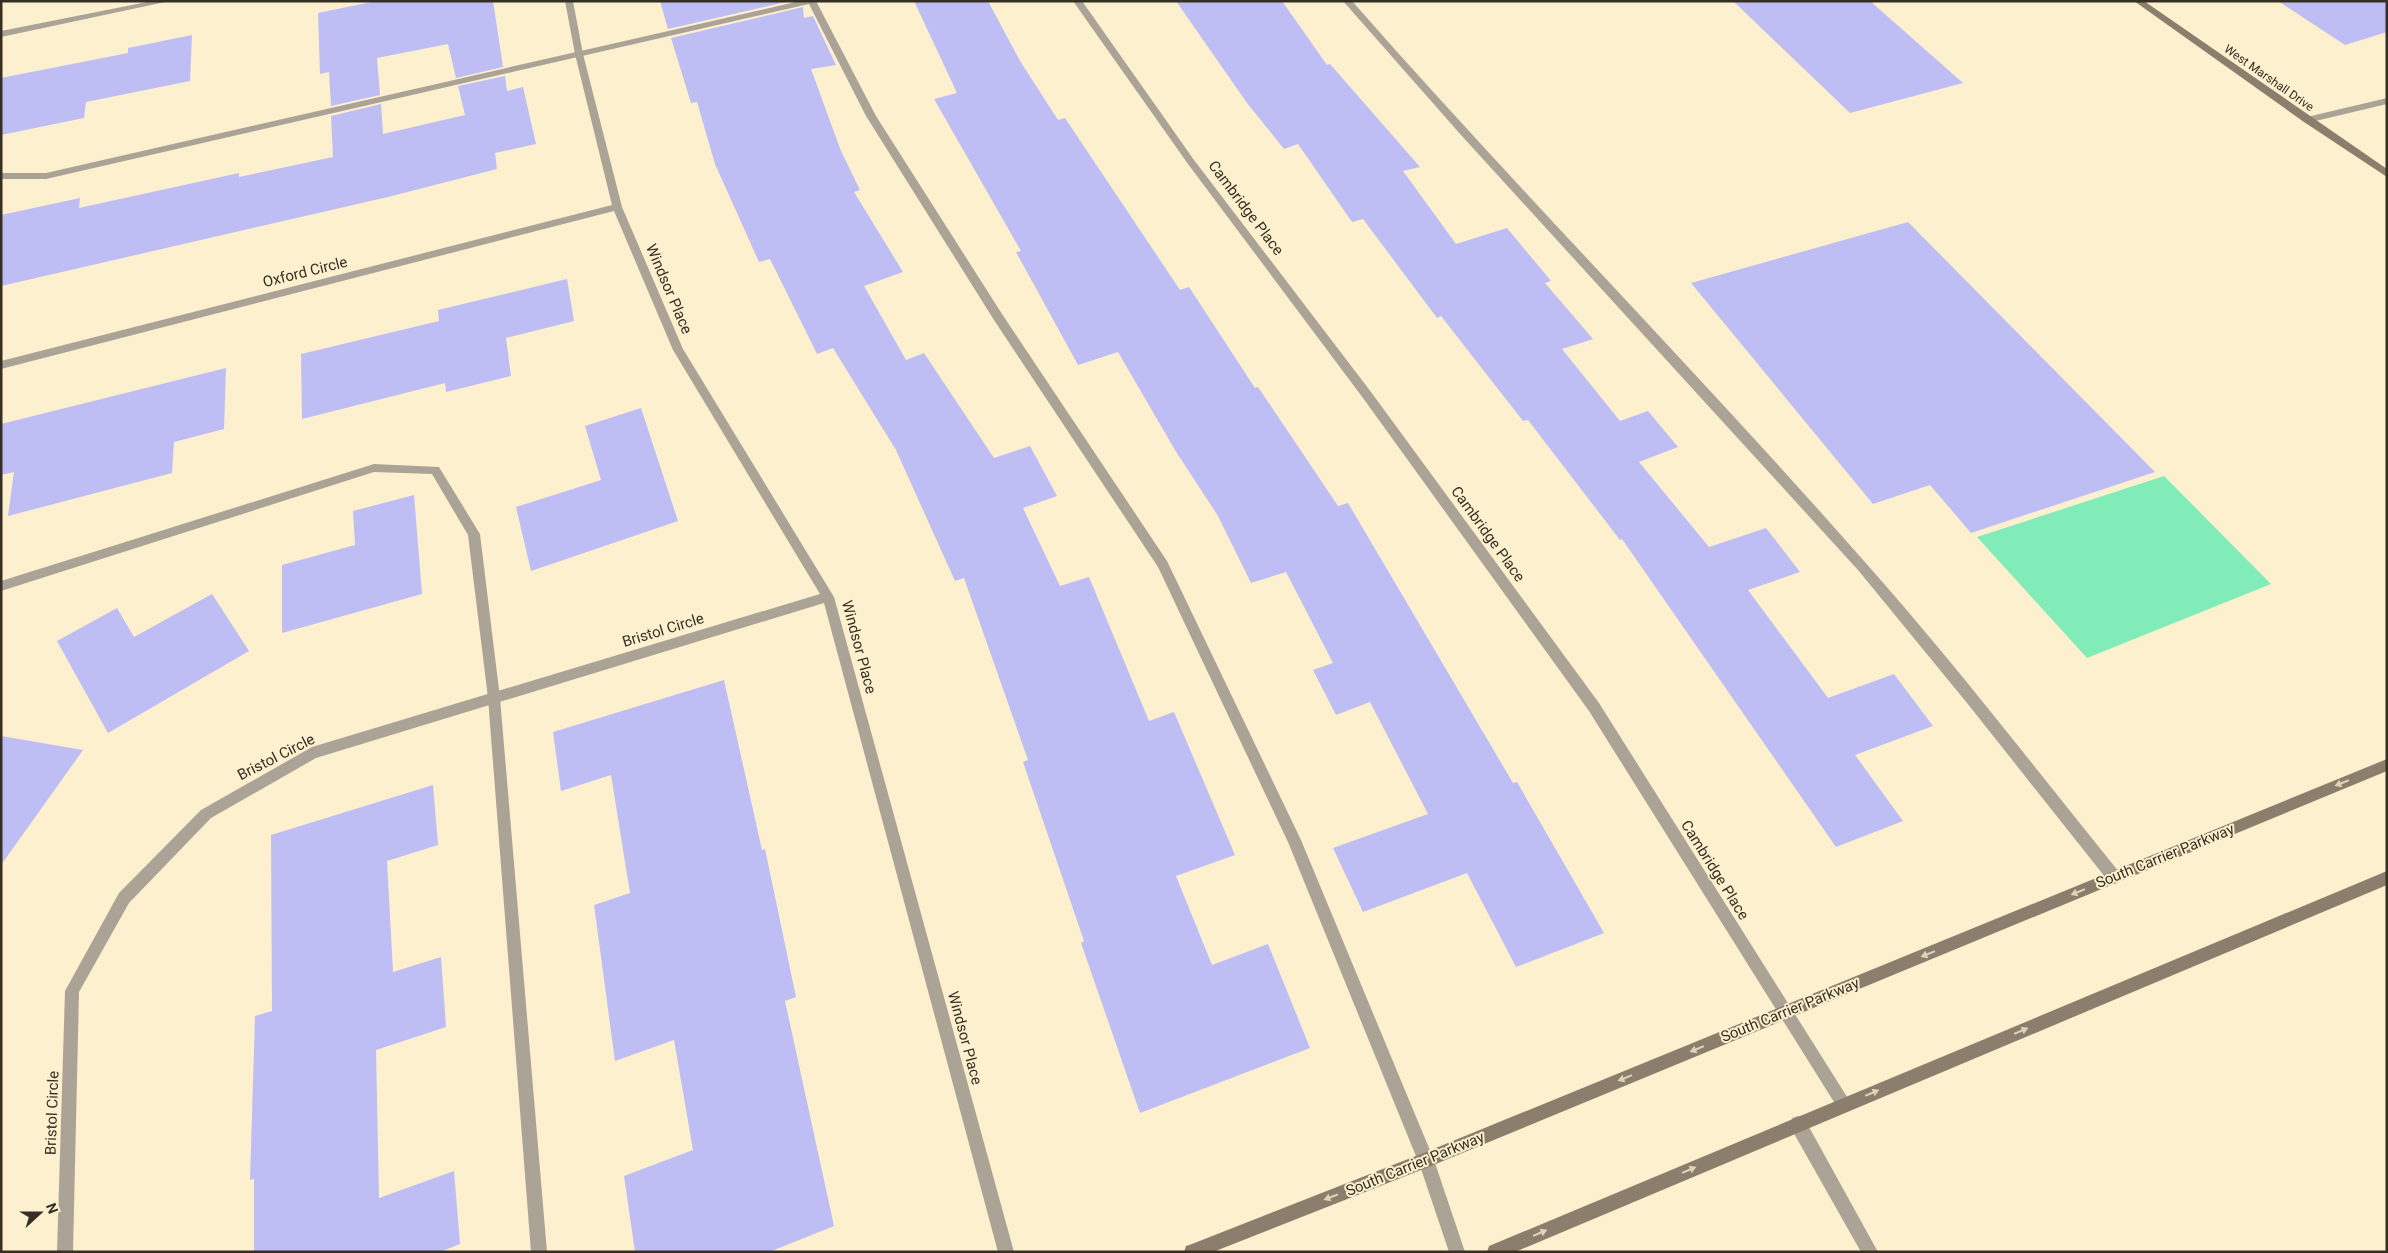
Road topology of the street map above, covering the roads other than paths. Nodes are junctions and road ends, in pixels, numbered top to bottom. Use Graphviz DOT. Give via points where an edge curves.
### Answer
graph roads {
  1 [pos="166,1"];
  2 [pos="569,1"];
  3 [pos="812,1"];
  4 [pos="1077,1"];
  5 [pos="1347,1"];
  6 [pos="2138,1"];
  7 [pos="1,34"];
  8 [pos="579,54"];
  9 [pos="2387,101"];
  10 [pos="2307,120"];
  11 [pos="2387,174"];
  12 [pos="1,176"];
  13 [pos="617,208"];
  14 [pos="1,365"];
  15 [pos="1,586"];
  16 [pos="828,598"];
  17 [pos="494,698"];
  18 [pos="2387,765"];
  19 [pos="2114,877"];
  20 [pos="2387,878"];
  21 [pos="1786,1012"];
  22 [pos="1844,1105"];
  23 [pos="1798,1124"];
  24 [pos="1426,1160"];
  25 [pos="65,1252"];
  26 [pos="539,1252"];
  27 [pos="1006,1252"];
  28 [pos="1192,1252"];
  29 [pos="1457,1252"];
  30 [pos="1495,1252"];
  31 [pos="1870,1252"];
  1 -- 7 [label="street"];
  2 -- 8 [label="street, Windsor Place"];
  3 -- 8 [label="street"];
  3 -- 24 [label="street" via="871,116 998,317 1163,564 1294,840"];
  4 -- 21 [label="street, Cambridge Place" via="1191,162 1367,395 1594,707"];
  5 -- 19 [label="street" via="1826,526 1933,652"];
  6 -- 10 [label="main road, West Marshall Drive"];
  8 -- 12 [label="street" via="46,176"];
  8 -- 13 [label="street, Windsor Place"];
  9 -- 10 [label="street"];
  10 -- 11 [label="main road, West Marshall Drive"];
  13 -- 14 [label="street, Oxford Circle"];
  13 -- 16 [label="street, Windsor Place" via="678,350"];
  15 -- 17 [label="street" via="374,468 436,470 474,534"];
  16 -- 17 [label="street, Bristol Circle"];
  16 -- 27 [label="street, Windsor Place"];
  17 -- 25 [label="street, Bristol Circle" via="312,754 206,814 124,898 72,991"];
  17 -- 26 [label="street"];
  18 -- 19 [label="main road, South Carrier Parkway, one-way"];
  19 -- 21 [label="main road, South Carrier Parkway, one-way"];
  22 -- 20 [label="main road, one-way"];
  21 -- 22 [label="street, Cambridge Place"];
  21 -- 24 [label="main road, South Carrier Parkway, one-way"];
  22 -- 23 [label="main road"];
  30 -- 23 [label="main road, one-way"];
  23 -- 31 [label="street"];
  24 -- 28 [label="main road, South Carrier Parkway, one-way"];
  24 -- 29 [label="street"];
}
